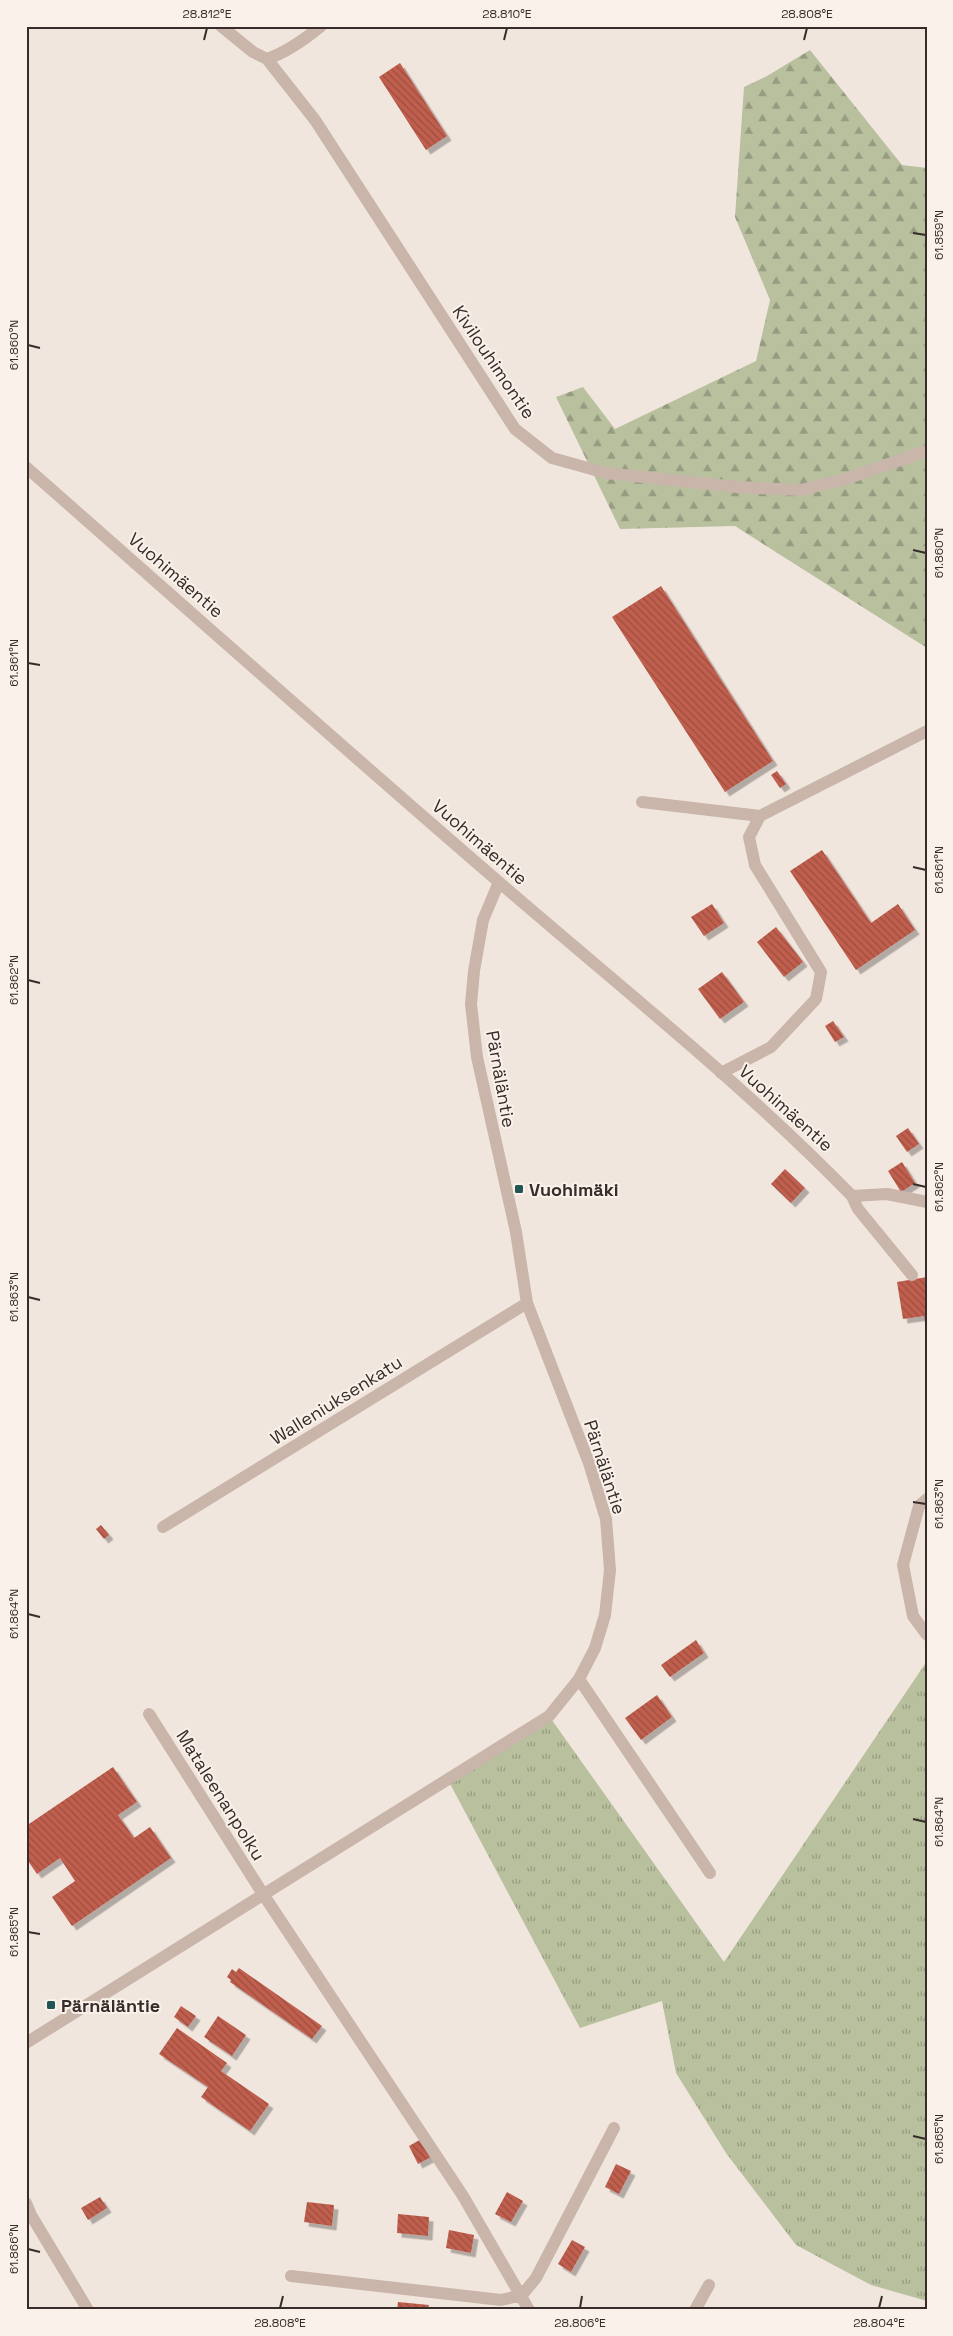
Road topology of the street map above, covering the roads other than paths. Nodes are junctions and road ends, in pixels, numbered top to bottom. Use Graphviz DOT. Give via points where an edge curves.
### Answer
graph roads {
  1 [pos="221,26"];
  2 [pos="321,26"];
  3 [pos="267,59"];
  4 [pos="927,451"];
  5 [pos="26,467"];
  6 [pos="927,731"];
  7 [pos="642,802"];
  8 [pos="760,816"];
  9 [pos="499,882"];
  10 [pos="721,1073"];
  11 [pos="852,1196"];
  12 [pos="927,1202"];
  13 [pos="912,1275"];
  14 [pos="527,1303"];
  15 [pos="927,1498"];
  16 [pos="163,1527"];
  17 [pos="927,1635"];
  18 [pos="579,1679"];
  19 [pos="149,1714"];
  20 [pos="710,1873"];
  21 [pos="263,1894"];
  22 [pos="26,2044"];
  23 [pos="614,2128"];
  24 [pos="28,2212"];
  25 [pos="291,2276"];
  26 [pos="709,2285"];
  27 [pos="522,2295"];
  28 [pos="88,2310"];
  29 [pos="529,2310"];
  30 [pos="695,2310"];
  1 -- 3 [label="street"];
  2 -- 3 [label="street" via="294,46"];
  3 -- 4 [label="street, Kivilouhimontie" via="315,120 515,429 552,458 606,473 737,487 801,490 845,479"];
  5 -- 9 [label="street, Vuohimäentie"];
  6 -- 8 [label="street"];
  7 -- 8 [label="street"];
  8 -- 10 [label="street" via="749,837 755,865 821,972 816,999 771,1047"];
  9 -- 10 [label="street, Vuohimäentie"];
  9 -- 14 [label="street, Pärnäläntie" via="483,920 471,1004 477,1057 516,1232"];
  10 -- 11 [label="street, Vuohimäentie"];
  11 -- 12 [label="street" via="887,1194"];
  11 -- 13 [label="street, Vuohimäentie" via="858,1209"];
  14 -- 16 [label="street, Walleniuksenkatu"];
  14 -- 18 [label="street, Pärnäläntie" via="589,1462 606,1519 610,1570 605,1615 595,1648"];
  15 -- 17 [label="street" via="919,1506 903,1564 913,1616"];
  18 -- 20 [label="street"];
  18 -- 21 [label="street, Pärnäläntie" via="549,1716"];
  19 -- 21 [label="street, Mataleenanpolku"];
  21 -- 22 [label="street, Pärnäläntie"];
  21 -- 27 [label="street, Mataleenanpolku" via="464,2196"];
  23 -- 27 [label="street" via="536,2278"];
  24 -- 28 [label="street"];
  25 -- 27 [label="street" via="501,2300"];
  26 -- 30 [label="street"];
  27 -- 29 [label="street, Mataleenanpolku"];
}
